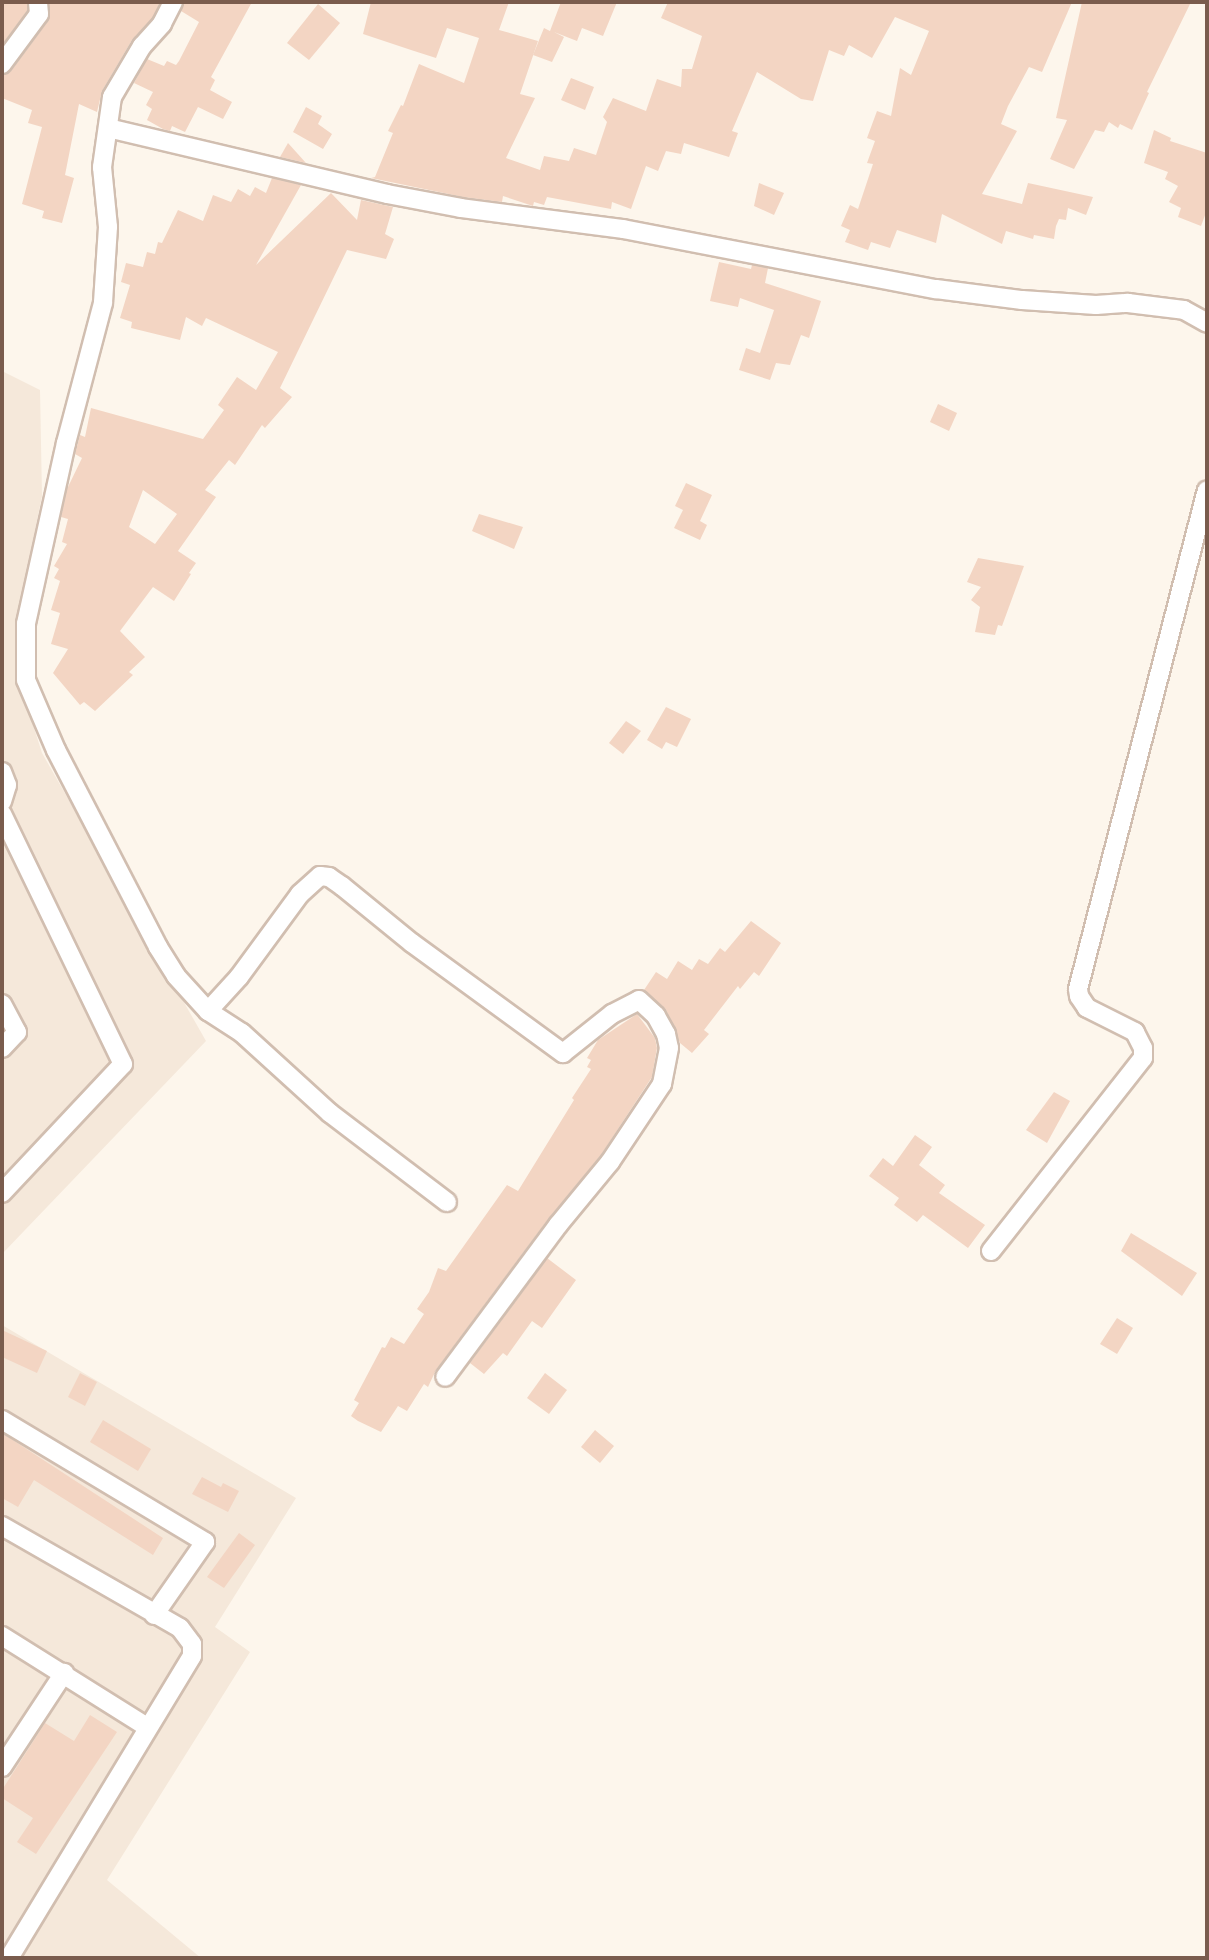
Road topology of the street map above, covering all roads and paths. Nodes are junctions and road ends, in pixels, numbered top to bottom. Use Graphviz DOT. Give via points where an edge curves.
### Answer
graph roads {
  1 [pos="38,2"];
  2 [pos="173,2"];
  3 [pos="2,64"];
  4 [pos="108,128"];
  5 [pos="1207,323"];
  6 [pos="1207,490"];
  7 [pos="2,772"];
  8 [pos="2,801"];
  9 [pos="2,814"];
  10 [pos="2,1004"];
  11 [pos="208,1011"];
  12 [pos="2,1048"];
  13 [pos="2,1193"];
  14 [pos="447,1202"];
  15 [pos="991,1251"];
  16 [pos="444,1377"];
  17 [pos="2,1420"];
  18 [pos="2,1526"];
  19 [pos="154,1615"];
  20 [pos="2,1636"];
  21 [pos="64,1673"];
  22 [pos="147,1727"];
  23 [pos="2,1767"];
  24 [pos="9,1958"];
  1 -- 3 [label="street" via="39,14"];
  2 -- 4 [label="street" via="112,97"];
  4 -- 5 [label="street" via="461,208 623,229 936,289 1022,300 1128,303 1184,310"];
  4 -- 11 [label="street" via="102,167 108,227 103,303 33,580 26,624 26,680 72,785 137,911 176,976"];
  6 -- 15 [label="street" via="1078,989 1087,1008 1135,1032 1143,1058"];
  7 -- 8 [label="street" via="8,785"];
  9 -- 13 [label="street" via="123,1064"];
  10 -- 12 [label="street" via="17,1032"];
  11 -- 14 [label="street" via="242,1033 330,1113"];
  11 -- 16 [label="street" via="300,894 320,876 330,877 412,943 563,1052 612,1014 639,1000 656,1016 669,1048 662,1084 610,1162"];
  17 -- 19 [label="street" via="205,1542"];
  18 -- 19 [label="street"];
  19 -- 22 [label="street" via="180,1628 192,1644 192,1656"];
  20 -- 21 [label="street"];
  21 -- 22 [label="street"];
  21 -- 23 [label="street"];
  22 -- 24 [label="street"];
}
